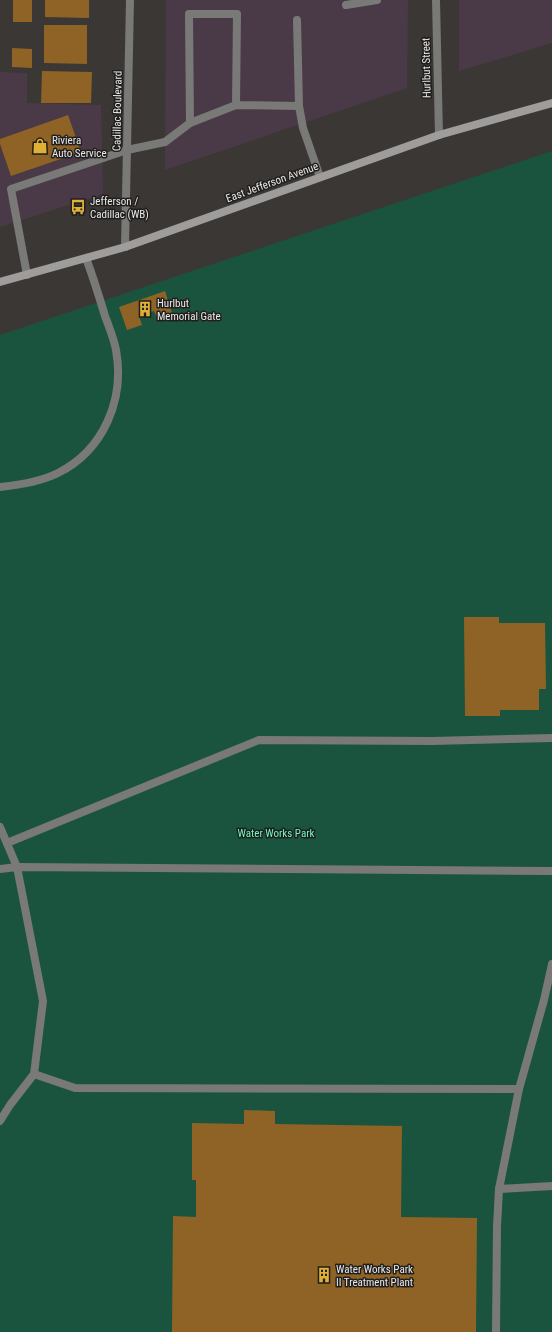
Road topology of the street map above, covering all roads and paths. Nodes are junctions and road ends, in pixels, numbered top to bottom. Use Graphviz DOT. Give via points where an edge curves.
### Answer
graph roads {
  1 [pos="130,0"];
  2 [pos="377,0"];
  3 [pos="436,0"];
  4 [pos="346,5"];
  5 [pos="297,20"];
  6 [pos="552,103"];
  7 [pos="236,105"];
  8 [pos="299,106"];
  9 [pos="190,123"];
  10 [pos="439,135"];
  11 [pos="127,150"];
  12 [pos="320,177"];
  13 [pos="125,247"];
  14 [pos="86,258"];
  15 [pos="27,275"];
  16 [pos="0,282"];
  17 [pos="0,487"];
  18 [pos="552,738"];
  19 [pos="0,827"];
  20 [pos="7,843"];
  21 [pos="17,867"];
  22 [pos="0,869"];
  23 [pos="552,871"];
  24 [pos="552,964"];
  25 [pos="34,1074"];
  26 [pos="519,1089"];
  27 [pos="0,1121"];
  28 [pos="552,1186"];
  29 [pos="499,1189"];
  30 [pos="496,1332"];
  1 -- 11 [label="street, Cadillac Boulevard"];
  2 -- 4 [label="street"];
  3 -- 10 [label="street, Hurlbut Street"];
  5 -- 8 [label="street"];
  6 -- 10 [label="main road, East Jefferson Avenue"];
  7 -- 8 [label="street"];
  7 -- 9 [label="street"];
  7 -- 9 [label="street" via="237,14 189,14"];
  8 -- 12 [label="street" via="303,128"];
  9 -- 11 [label="street" via="166,142"];
  10 -- 12 [label="main road, East Jefferson Avenue"];
  11 -- 13 [label="street, Cadillac Boulevard"];
  11 -- 15 [label="street" via="11,189"];
  12 -- 13 [label="main road, East Jefferson Avenue"];
  13 -- 14 [label="main road, East Jefferson Avenue"];
  14 -- 15 [label="main road, East Jefferson Avenue"];
  14 -- 17 [label="street" via="116,349 119,373 116,398 109,421 84,455 58,473 39,481"];
  15 -- 16 [label="main road, East Jefferson Avenue"];
  18 -- 20 [label="street" via="432,741 259,740"];
  19 -- 20 [label="street"];
  20 -- 21 [label="street"];
  21 -- 22 [label="street"];
  21 -- 23 [label="street"];
  21 -- 25 [label="street" via="43,1001"];
  24 -- 26 [label="street"];
  25 -- 26 [label="street" via="75,1088"];
  25 -- 27 [label="street"];
  26 -- 29 [label="street"];
  28 -- 29 [label="street"];
  29 -- 30 [label="street"];
}
